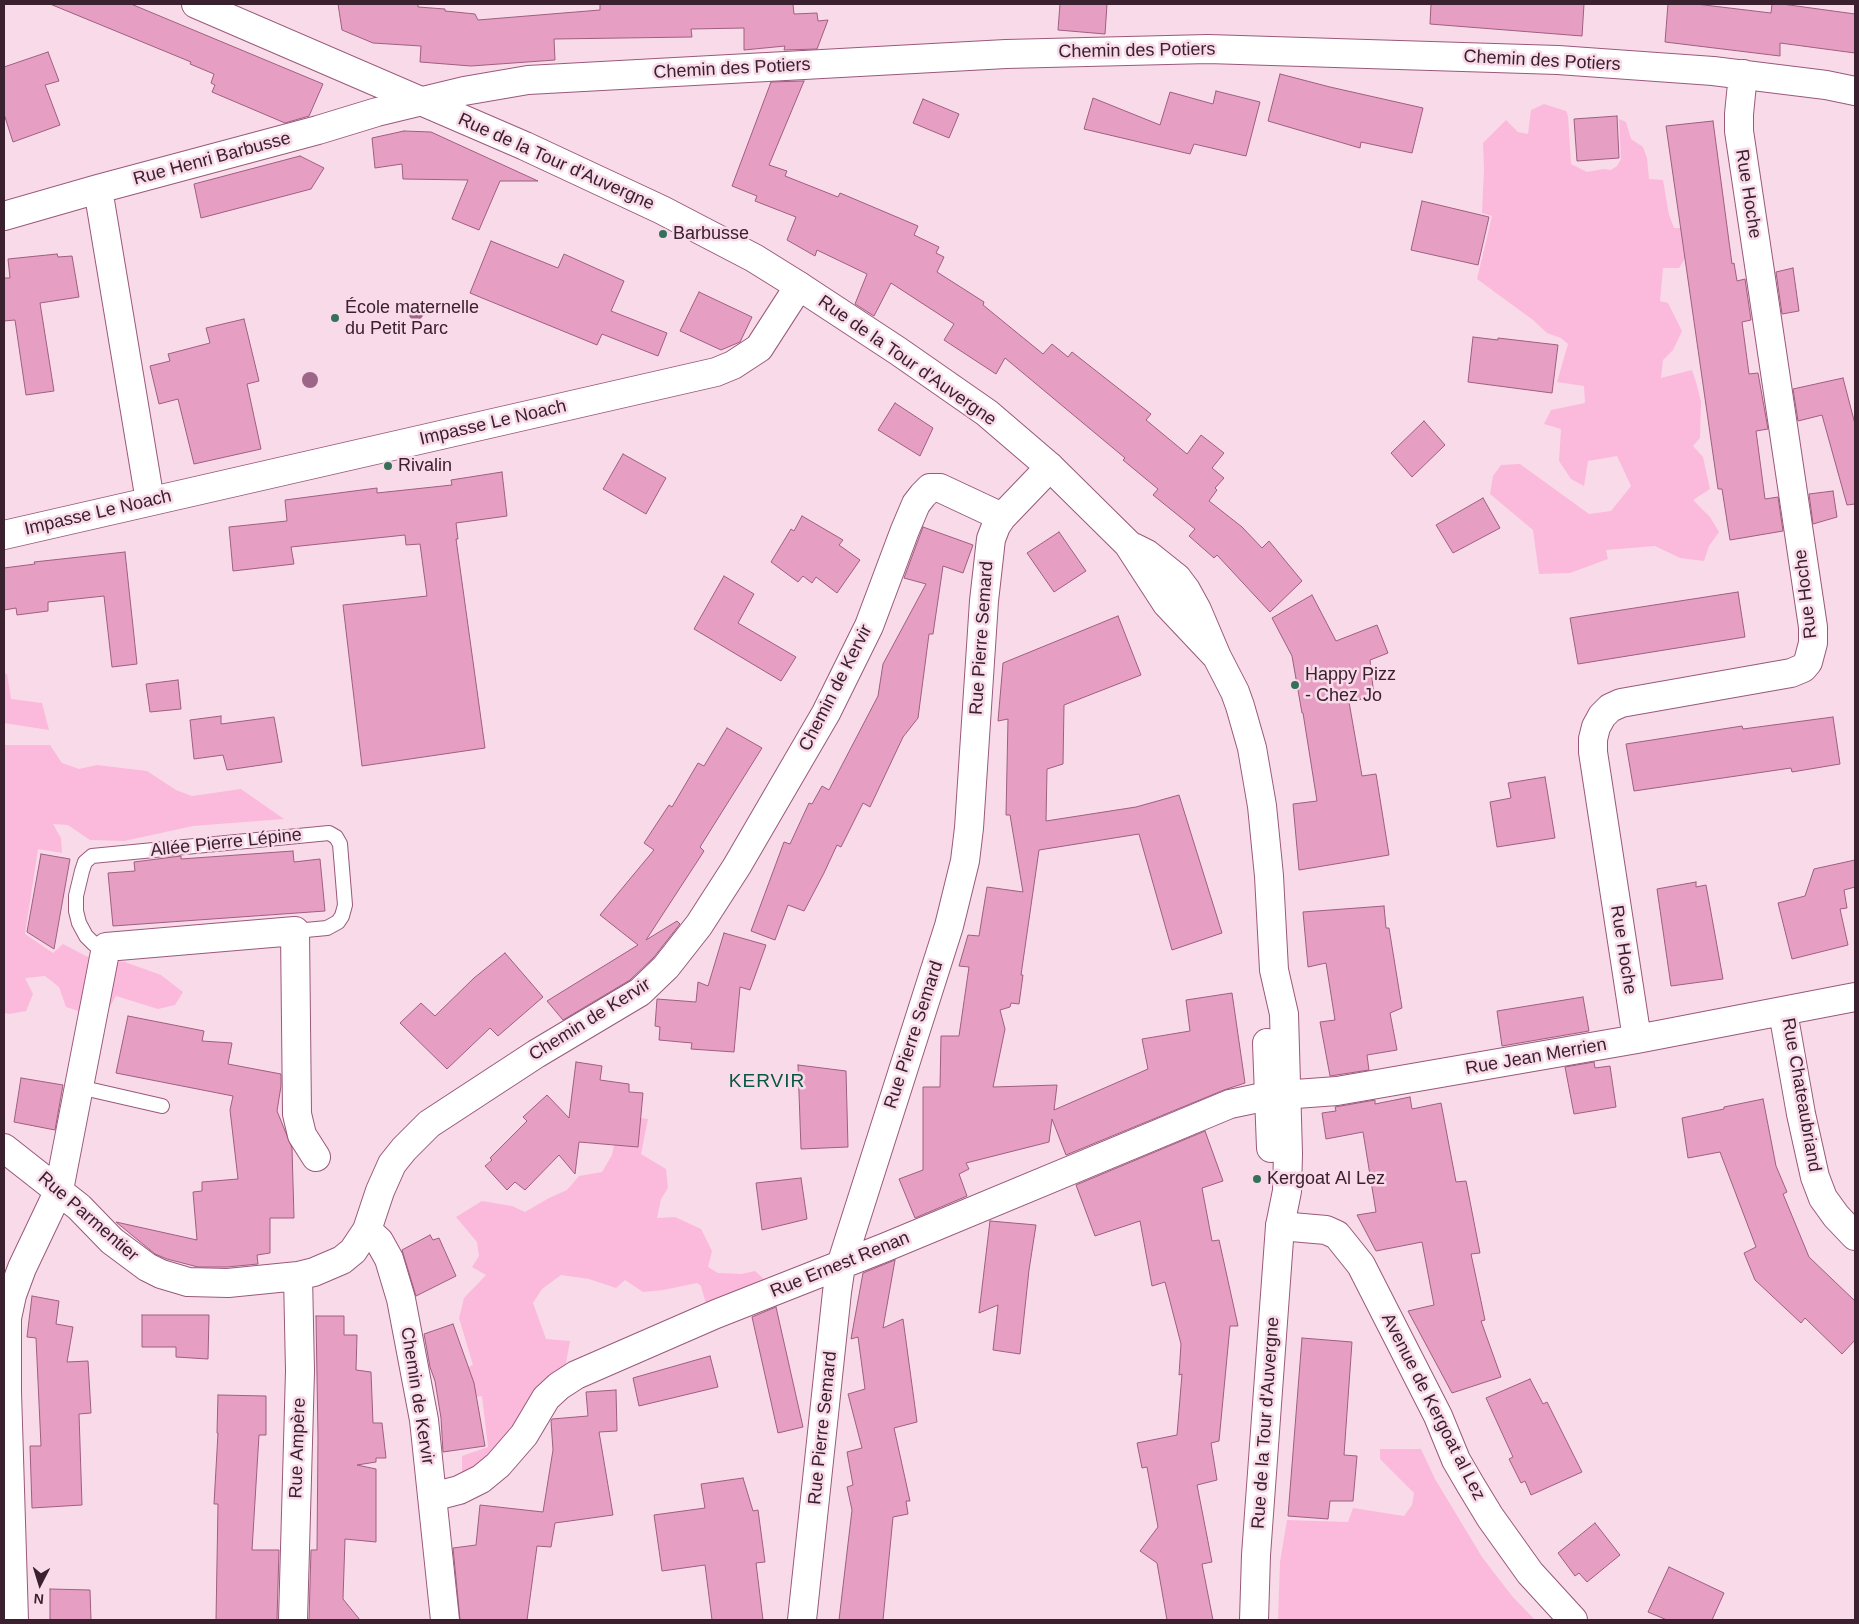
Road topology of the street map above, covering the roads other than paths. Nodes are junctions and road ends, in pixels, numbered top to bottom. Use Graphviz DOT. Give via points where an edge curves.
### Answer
graph roads {
  1 [pos="196,4"];
  2 [pos="229,10"];
  3 [pos="1743,74"];
  4 [pos="1855,91"];
  5 [pos="420,102"];
  6 [pos="98,188"];
  7 [pos="4,216"];
  8 [pos="799,286"];
  9 [pos="1050,467"];
  10 [pos="150,501"];
  11 [pos="1002,517"];
  12 [pos="4,535"];
  13 [pos="294,931"];
  14 [pos="106,947"];
  15 [pos="1855,997"];
  16 [pos="1783,1012"];
  17 [pos="1637,1040"];
  18 [pos="79,1086"];
  19 [pos="1278,1096"];
  20 [pos="162,1106"];
  21 [pos="4,1148"];
  22 [pos="316,1157"];
  23 [pos="59,1190"];
  24 [pos="1280,1226"];
  25 [pos="367,1230"];
  26 [pos="1855,1236"];
  27 [pos="841,1265"];
  28 [pos="298,1276"];
  29 [pos="432,1497"];
  30 [pos="14,1620"];
  31 [pos="293,1620"];
  32 [pos="445,1620"];
  33 [pos="802,1620"];
  34 [pos="1254,1620"];
  35 [pos="1573,1620"];
  1 -- 2 [label="street, Rue de la Tour d'Auvergne"];
  2 -- 5 [label="street, Rue de la Tour d'Auvergne"];
  3 -- 4 [label="street, Chemin des Potiers" via="1826,84"];
  3 -- 5 [label="street, Chemin des Potiers" via="1558,60 1208,49 1006,54 528,80"];
  3 -- 17 [label="street, Rue Hoche" via="1739,131 1813,643 1808,662 1791,673 1621,703 1610,708 1596,727 1593,752"];
  5 -- 6 [label="street, Rue Henri Barbusse"];
  5 -- 8 [label="street, Rue de la Tour d'Auvergne" via="525,146 668,213 754,258"];
  6 -- 7 [label="street, Rue Henri Barbusse"];
  6 -- 10 [label="street"];
  8 -- 9 [label="street, Rue de la Tour d'Auvergne" via="987,413"];
  8 -- 10 [label="street, Impasse Le Noach" via="759,348 716,372"];
  9 -- 11 [label="street, Rue Pierre Semard"];
  9 -- 19 [label="street, Rue de la Tour d'Auvergne" via="1128,544 1147,554 1177,578 1190,597 1236,692 1256,769 1266,844 1274,970 1267,1011"];
  10 -- 12 [label="street, Impasse Le Noach"];
  11 -- 25 [label="street, Chemin de Kervir" via="940,488 930,488 923,495 905,530 869,626 826,713 700,925 657,977 640,992 536,1054 429,1124 392,1164"];
  11 -- 27 [label="street, Rue Pierre Semard" via="989,551 969,828 962,877 936,969"];
  13 -- 14 [label="street, Allée Pierre Lépine"];
  13 -- 14 [label="lane, Allée Pierre Lépine" via="327,928 342,916 345,905 340,844 329,833 92,856 82,871 76,912 86,936 94,944"];
  13 -- 22 [label="street" via="296,1114 302,1135"];
  14 -- 18 [label="street"];
  15 -- 16 [label="street, Rue Chateaubriand"];
  16 -- 17 [label="street, Rue Jean Merrien"];
  16 -- 26 [label="street, Rue Chateaubriand" via="1815,1178 1823,1198"];
  17 -- 19 [label="street, Rue Jean Merrien" via="1337,1091"];
  18 -- 20 [label="lane"];
  18 -- 23 [label="street"];
  19 -- 24 [label="street, Rue de la Tour d'Auvergne" via="1272,1166"];
  19 -- 27 [label="street, Rue Ernest Renan" via="1230,1104"];
  21 -- 23 [label="street, Rue Parmentier"];
  23 -- 28 [label="street, Rue Parmentier" via="112,1241 161,1274 188,1282 213,1283"];
  23 -- 30 [label="street" via="22,1268 7,1318"];
  24 -- 34 [label="street, Rue de la Tour d'Auvergne"];
  24 -- 35 [label="street, Avenue de Kergoat al Lez" via="1326,1230 1337,1235 1361,1265 1438,1416 1456,1460 1490,1518 1530,1573"];
  25 -- 28 [label="street, Rue Parmentier" via="353,1251 342,1260"];
  25 -- 29 [label="street, Chemin de Kervir" via="382,1247 401,1299 424,1420"];
  27 -- 29 [label="street, Rue Ernest Renan" via="716,1314 576,1375 546,1398 524,1435 498,1465 481,1479 459,1490"];
  27 -- 33 [label="street, Rue Pierre Semard"];
  28 -- 31 [label="street, Rue Ampère" via="300,1371"];
  29 -- 32 [label="street, Chemin de Kervir"];
}
